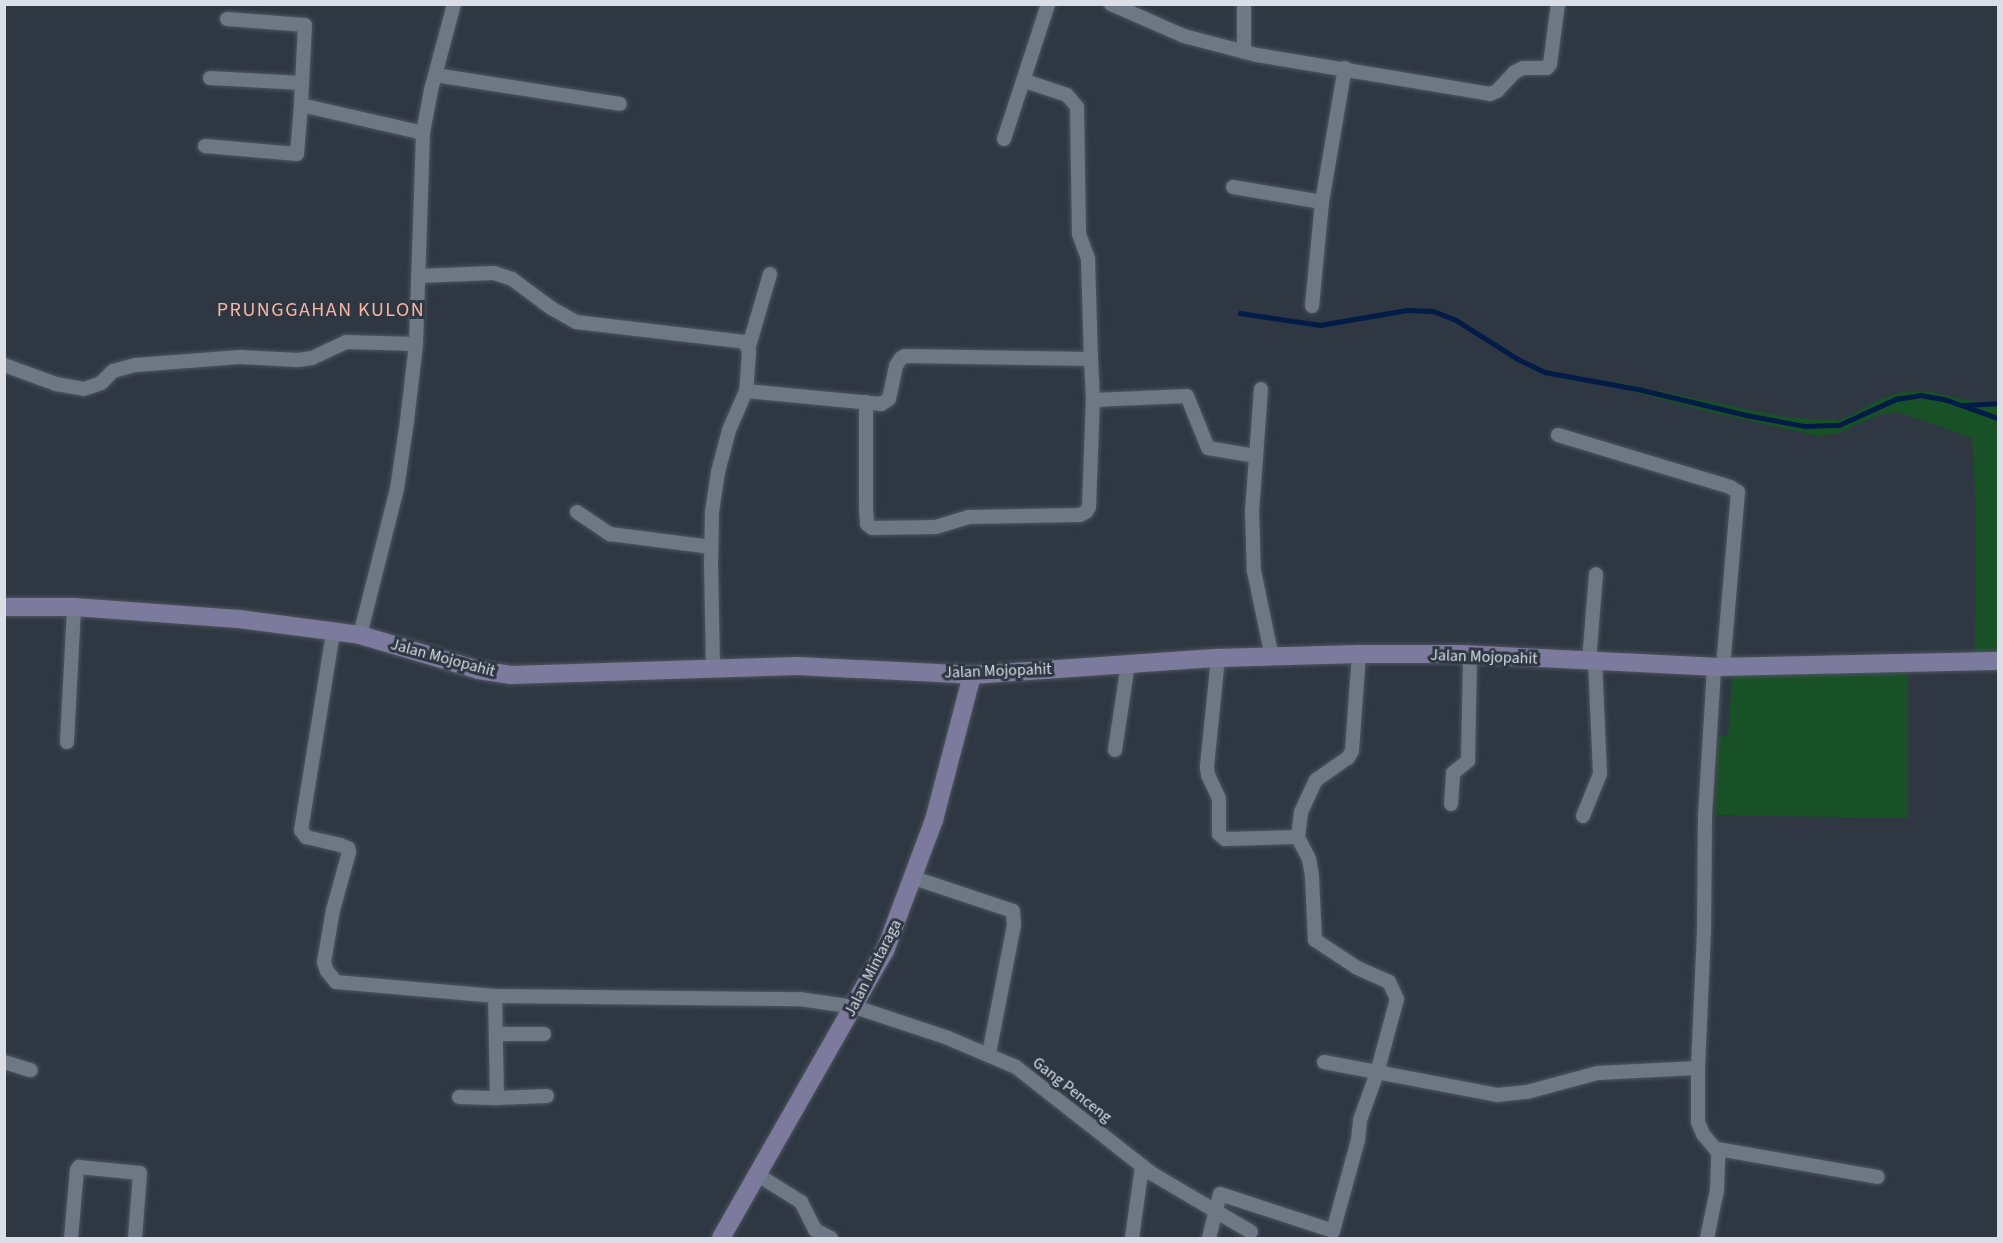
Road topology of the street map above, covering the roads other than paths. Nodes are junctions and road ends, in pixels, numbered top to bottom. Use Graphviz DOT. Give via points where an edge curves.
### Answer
graph roads {
  1 [pos="454,4"];
  2 [pos="1048,4"];
  3 [pos="1111,4"];
  4 [pos="1244,4"];
  5 [pos="1558,4"];
  6 [pos="227,19"];
  7 [pos="1244,52"];
  8 [pos="1345,68"];
  9 [pos="435,75"];
  10 [pos="210,78"];
  11 [pos="1025,81"];
  12 [pos="301,83"];
  13 [pos="620,104"];
  14 [pos="301,105"];
  15 [pos="423,133"];
  16 [pos="1004,140"];
  17 [pos="205,146"];
  18 [pos="1233,187"];
  19 [pos="1322,202"];
  20 [pos="770,274"];
  21 [pos="418,276"];
  22 [pos="1312,306"];
  23 [pos="416,344"];
  24 [pos="749,346"];
  25 [pos="1091,359"];
  26 [pos="4,365"];
  27 [pos="1262,389"];
  28 [pos="746,391"];
  29 [pos="1093,400"];
  30 [pos="866,402"];
  31 [pos="1558,435"];
  32 [pos="1256,456"];
  33 [pos="576,512"];
  34 [pos="711,547"];
  35 [pos="1596,574"];
  36 [pos="4,607"];
  37 [pos="74,607"];
  38 [pos="333,633"];
  39 [pos="360,635"];
  40 [pos="1359,654"];
  41 [pos="1470,655"];
  42 [pos="1272,657"];
  43 [pos="1218,658"];
  44 [pos="1592,661"];
  45 [pos="1998,662"];
  46 [pos="1128,664"];
  47 [pos="713,667"];
  48 [pos="1719,667"];
  49 [pos="972,675"];
  50 [pos="67,742"];
  51 [pos="1115,750"];
  52 [pos="1451,804"];
  53 [pos="1583,816"];
  54 [pos="1298,837"];
  55 [pos="914,878"];
  56 [pos="495,996"];
  57 [pos="855,1007"];
  58 [pos="496,1034"];
  59 [pos="543,1034"];
  60 [pos="989,1054"];
  61 [pos="4,1062"];
  62 [pos="1324,1062"];
  63 [pos="1698,1068"];
  64 [pos="31,1070"];
  65 [pos="1377,1073"];
  66 [pos="547,1096"];
  67 [pos="459,1097"];
  68 [pos="497,1098"];
  69 [pos="1718,1149"];
  70 [pos="1142,1166"];
  71 [pos="758,1175"];
  72 [pos="1878,1177"];
  73 [pos="1251,1232"];
  74 [pos="71,1239"];
  75 [pos="135,1239"];
  76 [pos="721,1239"];
  77 [pos="831,1239"];
  78 [pos="1132,1239"];
  79 [pos="1209,1239"];
  80 [pos="1707,1239"];
  1 -- 9 [label="street"];
  2 -- 11 [label="street"];
  3 -- 7 [label="street" via="1184,36"];
  4 -- 7 [label="street"];
  5 -- 8 [label="street" via="1547,68 1523,68 1490,94"];
  6 -- 12 [label="street" via="305,25"];
  7 -- 8 [label="street"];
  8 -- 19 [label="street"];
  9 -- 13 [label="street"];
  9 -- 15 [label="street"];
  10 -- 12 [label="street"];
  11 -- 16 [label="street"];
  11 -- 25 [label="street" via="1067,95 1077,107 1079,234 1088,262"];
  12 -- 14 [label="street"];
  14 -- 15 [label="street"];
  14 -- 17 [label="street" via="297,154"];
  15 -- 21 [label="street"];
  18 -- 19 [label="street"];
  19 -- 22 [label="street"];
  20 -- 24 [label="street"];
  21 -- 23 [label="street"];
  21 -- 24 [label="street" via="494,273 512,279 576,322 738,340"];
  23 -- 26 [label="street" via="345,342 312,358 298,360 240,357 136,365 113,371 101,383 84,389 56,384"];
  23 -- 39 [label="street" via="397,489"];
  24 -- 28 [label="street"];
  25 -- 29 [label="street"];
  25 -- 30 [label="street" via="905,356 896,366 890,399 881,404"];
  27 -- 32 [label="street"];
  28 -- 30 [label="street"];
  28 -- 34 [label="street" via="729,430 718,472"];
  29 -- 30 [label="street" via="1086,512 968,517 936,527 876,528 869,526 866,514"];
  29 -- 32 [label="street" via="1187,396 1208,448"];
  31 -- 48 [label="street" via="1738,492"];
  32 -- 42 [label="street" via="1252,511 1254,571"];
  33 -- 34 [label="street" via="610,534"];
  34 -- 47 [label="street"];
  35 -- 44 [label="street"];
  36 -- 37 [label="street, Jalan Mojopahit"];
  37 -- 38 [label="street, Jalan Mojopahit" via="239,618"];
  37 -- 50 [label="street"];
  38 -- 39 [label="street, Jalan Mojopahit"];
  38 -- 56 [label="street, Gang Penceng" via="301,830 306,837 340,845 349,852 333,910 324,962 327,971 336,982"];
  39 -- 47 [label="street, Jalan Mojopahit" via="494,674"];
  40 -- 41 [label="street, Jalan Mojopahit"];
  40 -- 42 [label="street, Jalan Mojopahit"];
  40 -- 54 [label="street" via="1352,751 1316,780 1302,812"];
  41 -- 44 [label="street, Jalan Mojopahit"];
  41 -- 52 [label="street" via="1468,761 1453,772"];
  42 -- 43 [label="street, Jalan Mojopahit"];
  43 -- 46 [label="street, Jalan Mojopahit"];
  43 -- 54 [label="street" via="1208,775 1219,799 1219,834 1225,839"];
  44 -- 48 [label="street, Jalan Mojopahit"];
  44 -- 53 [label="street" via="1600,774"];
  45 -- 48 [label="street, Jalan Mojopahit"];
  46 -- 49 [label="street, Jalan Mojopahit"];
  46 -- 51 [label="street"];
  47 -- 49 [label="street, Jalan Mojopahit" via="797,666"];
  48 -- 63 [label="street" via="1705,816"];
  49 -- 55 [label="street, Jalan Mintaraga" via="934,820"];
  54 -- 65 [label="street" via="1312,876 1315,940 1356,967 1389,982 1396,992"];
  55 -- 57 [label="street, Jalan Mintaraga" via="885,951"];
  55 -- 60 [label="street" via="1013,911 1014,925"];
  56 -- 57 [label="street, Gang Penceng" via="799,999"];
  56 -- 58 [label="street"];
  57 -- 60 [label="street, Gang Penceng"];
  57 -- 71 [label="street, Jalan Mintaraga"];
  58 -- 59 [label="street"];
  58 -- 68 [label="street"];
  60 -- 70 [label="street, Gang Penceng" via="1039,1083"];
  61 -- 64 [label="street"];
  62 -- 65 [label="street"];
  63 -- 65 [label="street" via="1598,1073 1527,1092 1497,1095"];
  63 -- 69 [label="street" via="1698,1122 1703,1134"];
  65 -- 79 [label="street" via="1360,1120 1333,1231 1220,1194"];
  66 -- 68 [label="street"];
  67 -- 68 [label="street"];
  69 -- 72 [label="street"];
  69 -- 80 [label="street" via="1718,1190"];
  70 -- 73 [label="street, Gang Penceng"];
  70 -- 78 [label="street"];
  71 -- 76 [label="street, Jalan Mintaraga"];
  71 -- 77 [label="street" via="801,1202 815,1230"];
  74 -- 75 [label="street" via="79,1167 140,1173"];
}
